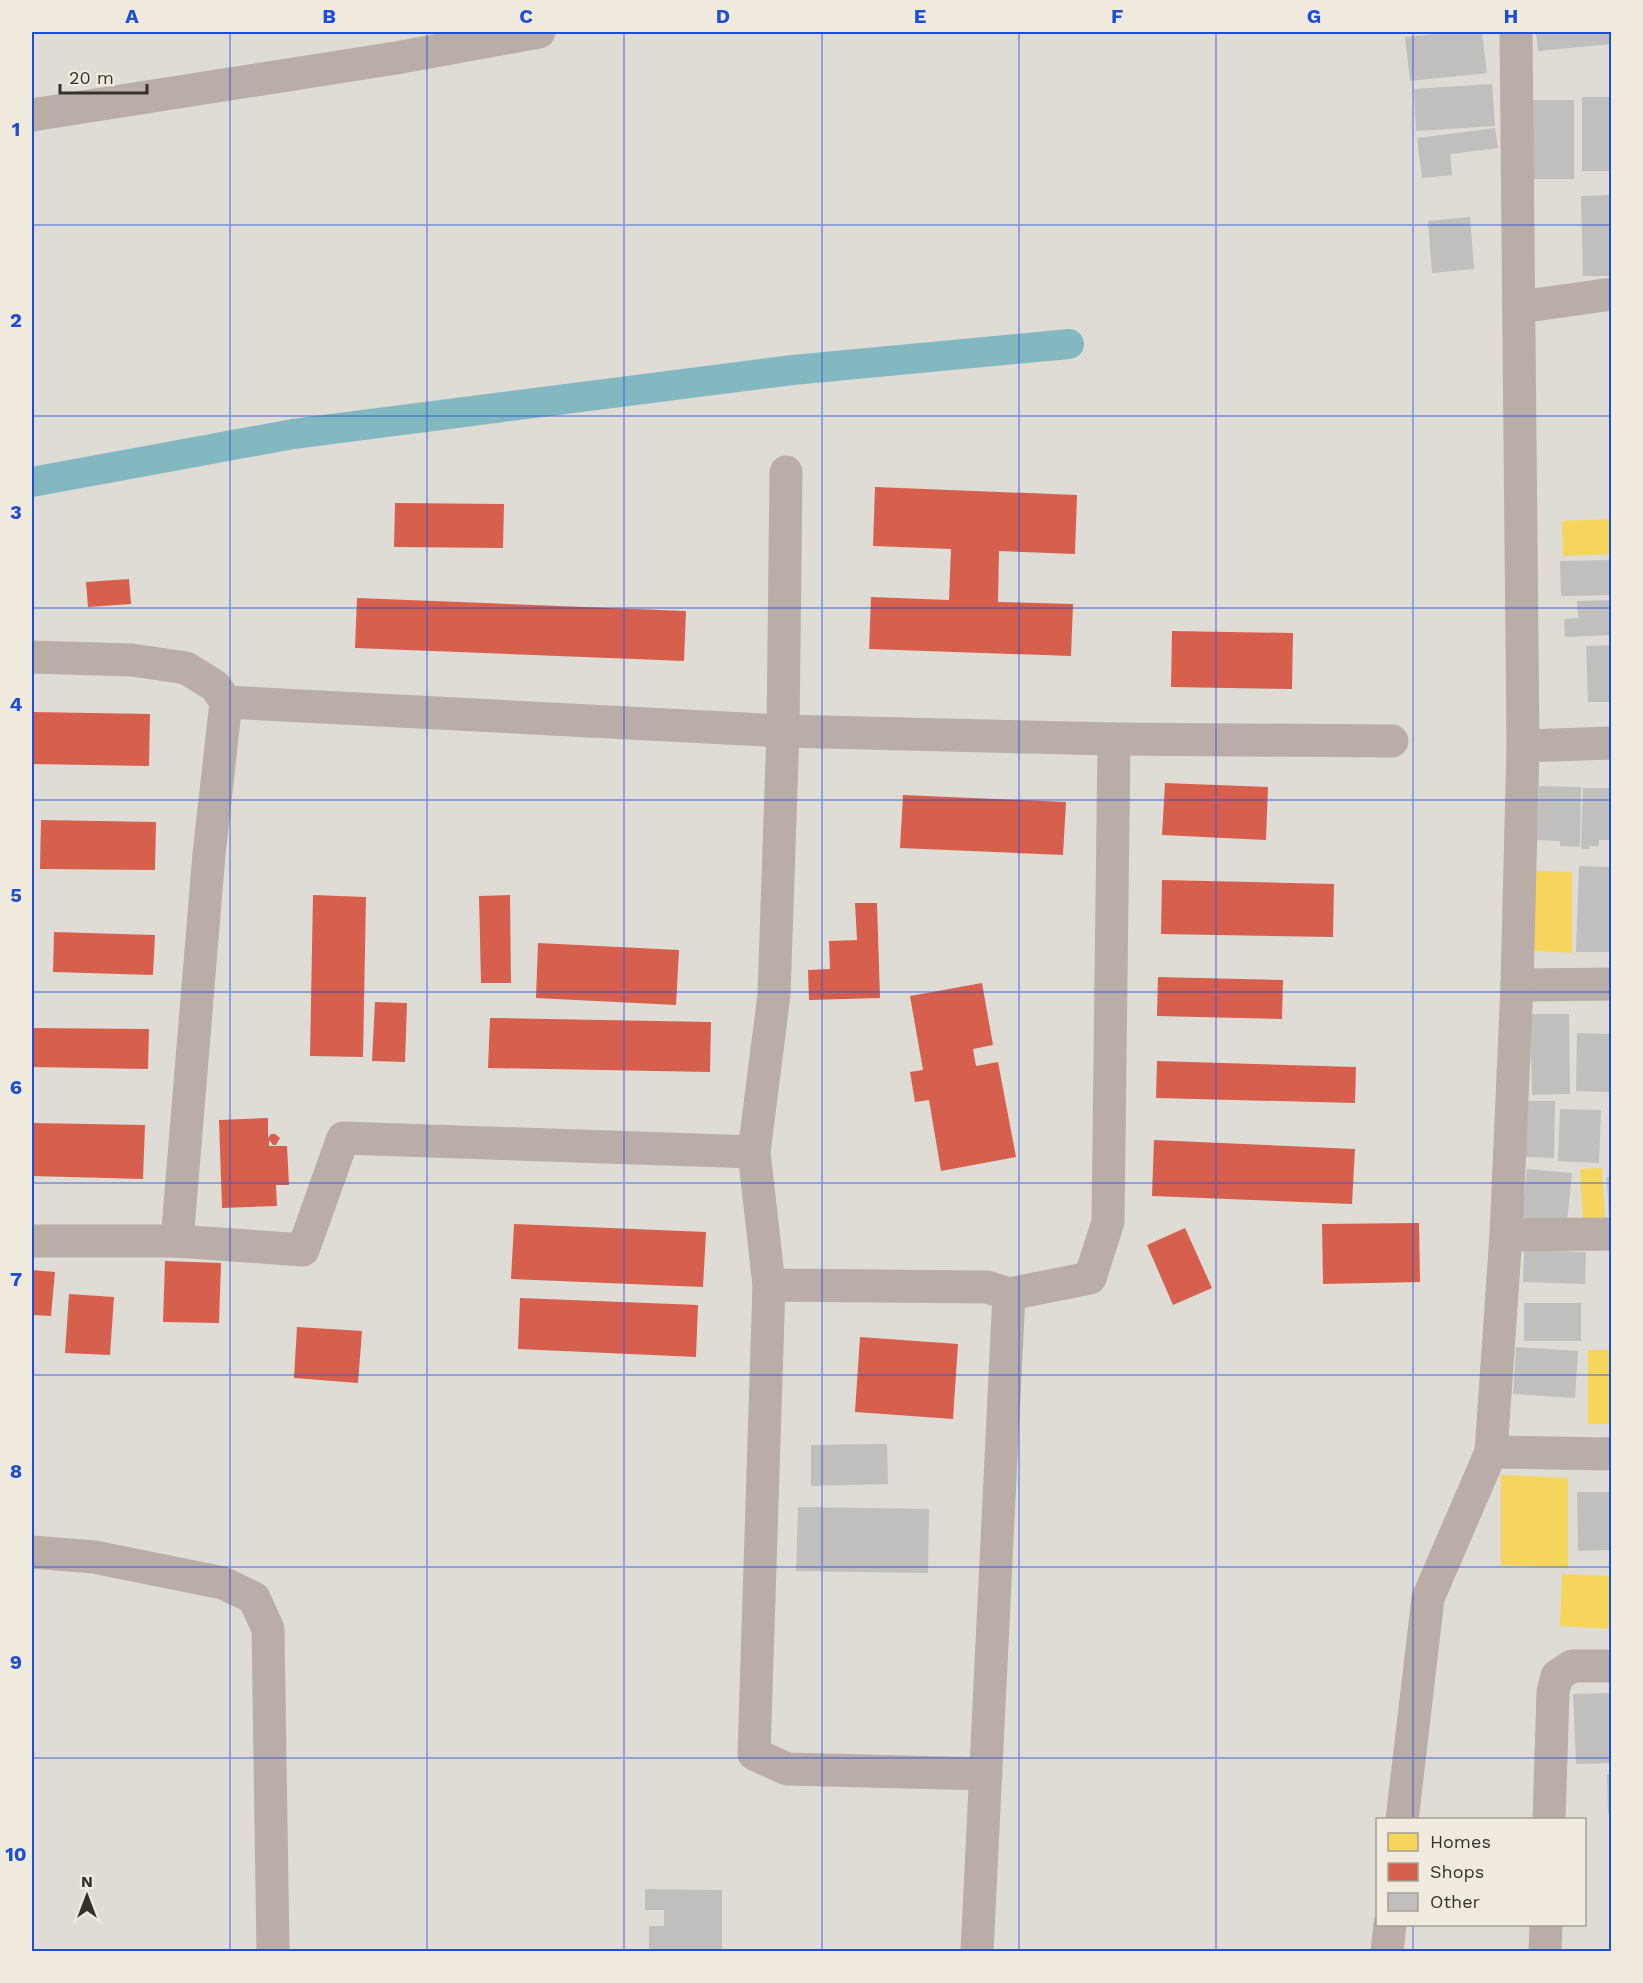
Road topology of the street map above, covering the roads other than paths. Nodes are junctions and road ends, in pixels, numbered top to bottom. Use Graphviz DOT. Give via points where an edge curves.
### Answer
graph roads {
  1 [pos="539,32"];
  2 [pos="1516,32"];
  3 [pos="32,115"];
  4 [pos="1611,294"];
  5 [pos="1519,307"];
  6 [pos="786,472"];
  7 [pos="32,657"];
  8 [pos="226,702"];
  9 [pos="783,731"];
  10 [pos="1114,739"];
  11 [pos="1392,741"];
  12 [pos="1611,743"];
  13 [pos="1523,746"];
  14 [pos="1611,984"];
  15 [pos="1517,985"];
  16 [pos="754,1152"];
  17 [pos="1611,1234"];
  18 [pos="1506,1235"];
  19 [pos="32,1241"];
  20 [pos="177,1241"];
  21 [pos="769,1285"];
  22 [pos="1009,1294"];
  23 [pos="1491,1452"];
  24 [pos="1611,1454"];
  25 [pos="32,1552"];
  26 [pos="1611,1666"];
  27 [pos="986,1774"];
  28 [pos="1402,1818"];
  29 [pos="1549,1818"];
  30 [pos="1390,1926"];
  31 [pos="1546,1926"];
  32 [pos="273,1952"];
  33 [pos="977,1952"];
  34 [pos="1387,1952"];
  35 [pos="1545,1952"];
  1 -- 3 [label="street"];
  2 -- 5 [label="street"];
  4 -- 5 [label="street"];
  5 -- 13 [label="street"];
  6 -- 9 [label="street"];
  7 -- 8 [label="street" via="132,660 186,668 215,686"];
  8 -- 9 [label="street"];
  8 -- 20 [label="street" via="208,854"];
  9 -- 10 [label="street"];
  9 -- 16 [label="street" via="774,995"];
  10 -- 11 [label="street"];
  10 -- 22 [label="street" via="1108,1222 1090,1278"];
  12 -- 13 [label="street"];
  13 -- 15 [label="street"];
  14 -- 15 [label="street"];
  15 -- 18 [label="street"];
  16 -- 20 [label="street" via="343,1138 303,1250"];
  16 -- 21 [label="street"];
  17 -- 18 [label="street"];
  18 -- 23 [label="street"];
  19 -- 20 [label="street"];
  21 -- 22 [label="street" via="987,1287"];
  21 -- 27 [label="street" via="754,1754 787,1769"];
  22 -- 27 [label="street"];
  23 -- 24 [label="street"];
  23 -- 28 [label="street" via="1428,1598"];
  25 -- 32 [label="street" via="94,1557 223,1583 254,1598 268,1629"];
  26 -- 29 [label="street" via="1572,1666 1557,1676 1553,1692"];
  27 -- 33 [label="street"];
  30 -- 34 [label="street"];
  31 -- 35 [label="street"];
}
